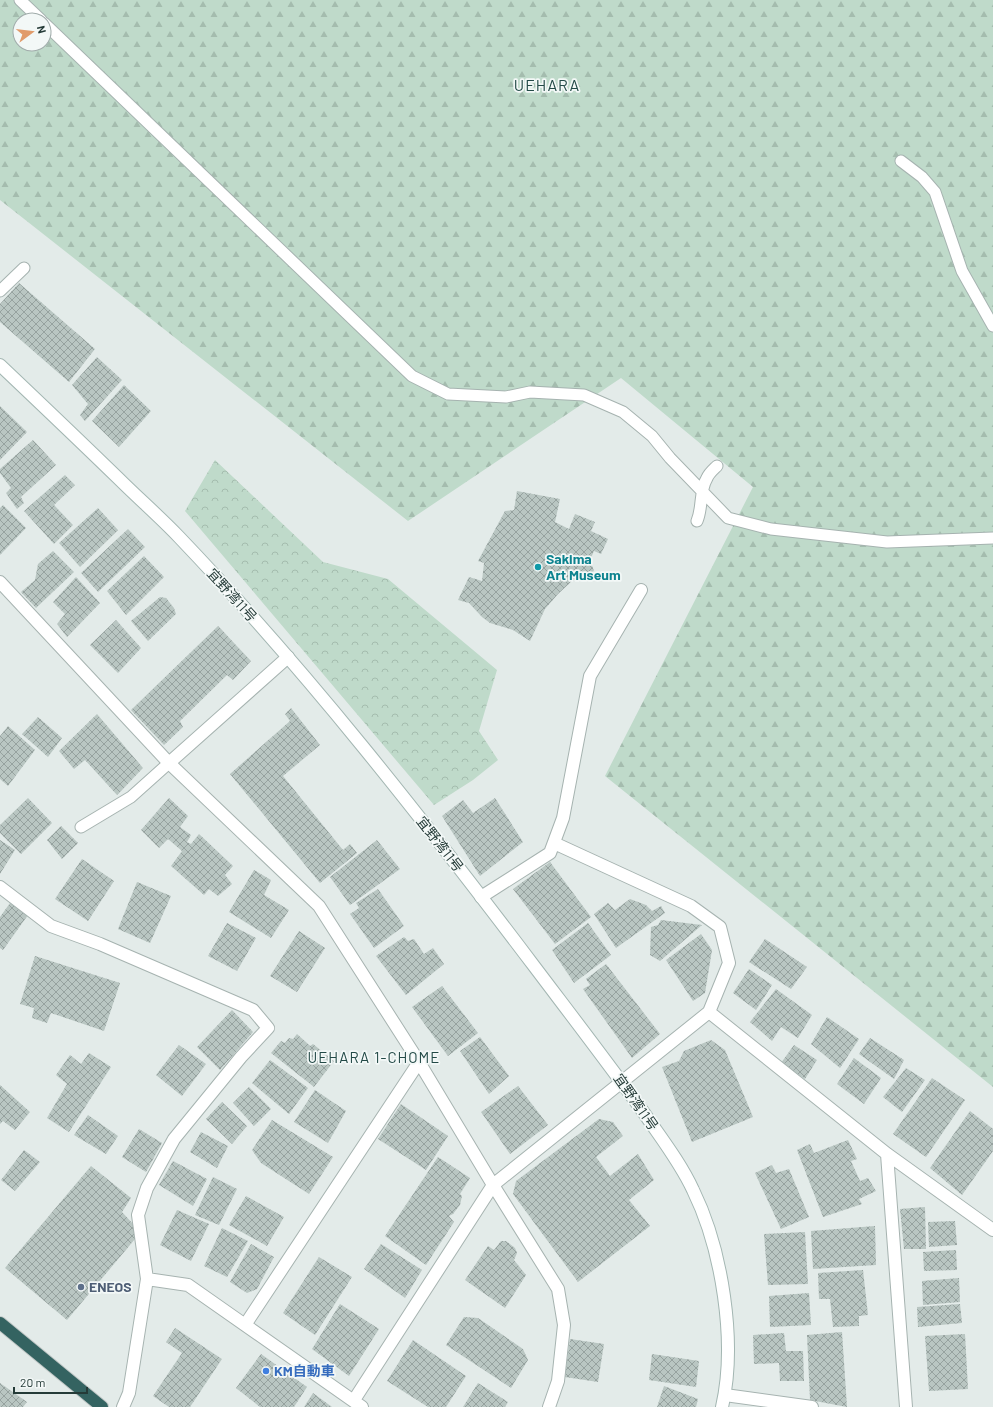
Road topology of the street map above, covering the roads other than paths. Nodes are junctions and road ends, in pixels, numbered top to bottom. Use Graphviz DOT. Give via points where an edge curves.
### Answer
graph roads {
  1 [pos="20,0"];
  2 [pos="33,12"];
  3 [pos="52,31"];
  4 [pos="901,161"];
  5 [pos="24,268"];
  6 [pos="0,291"];
  7 [pos="993,326"];
  8 [pos="0,365"];
  9 [pos="717,466"];
  10 [pos="702,492"];
  11 [pos="697,521"];
  12 [pos="993,538"];
  13 [pos="0,582"];
  14 [pos="641,590"];
  15 [pos="288,657"];
  16 [pos="169,763"];
  17 [pos="81,827"];
  18 [pos="554,843"];
  19 [pos="0,887"];
  20 [pos="481,897"];
  21 [pos="709,1012"];
  22 [pos="419,1062"];
  23 [pos="622,1082"];
  24 [pos="887,1154"];
  25 [pos="493,1186"];
  26 [pos="993,1230"];
  27 [pos="147,1279"];
  28 [pos="0,1323"];
  29 [pos="245,1325"];
  30 [pos="725,1395"];
  31 [pos="358,1404"];
  32 [pos="100,1406"];
  33 [pos="123,1407"];
  34 [pos="549,1407"];
  35 [pos="722,1407"];
  36 [pos="812,1407"];
  37 [pos="906,1407"];
  1 -- 2 [label="lane"];
  3 -- 10 [label="lane" via="412,376 448,394 506,398 530,392 584,395 623,412 652,436"];
  4 -- 7 [label="lane" via="922,177 935,192 962,270"];
  5 -- 6 [label="lane"];
  8 -- 15 [label="street, 宜野湾11号" via="178,536"];
  9 -- 10 [label="lane" via="707,478"];
  10 -- 11 [label="lane" via="701,511"];
  10 -- 12 [label="lane" via="728,518 771,530 887,542"];
  13 -- 16 [label="street"];
  14 -- 18 [label="street" via="590,676 563,818"];
  15 -- 16 [label="street"];
  15 -- 20 [label="street, 宜野湾11号" via="383,771"];
  16 -- 17 [label="lane" via="131,797"];
  16 -- 22 [label="street" via="319,906"];
  18 -- 20 [label="street" via="550,853"];
  18 -- 21 [label="street" via="691,906 720,927 729,963"];
  19 -- 27 [label="street" via="51,926 100,944 253,1010 268,1028 174,1140 147,1188 138,1215"];
  20 -- 23 [label="street, 宜野湾11号"];
  21 -- 23 [label="street"];
  21 -- 24 [label="street"];
  22 -- 25 [label="street"];
  22 -- 29 [label="street"];
  23 -- 25 [label="street"];
  23 -- 30 [label="street, 宜野湾11号" via="680,1165 708,1226 724,1295 727,1333"];
  24 -- 26 [label="street"];
  24 -- 37 [label="street"];
  25 -- 31 [label="street"];
  25 -- 34 [label="street" via="558,1289 564,1325 558,1381"];
  27 -- 29 [label="street" via="188,1285"];
  27 -- 33 [label="street" via="129,1394"];
  28 -- 32 [label="highway"];
  29 -- 31 [label="street"];
  30 -- 35 [label="street, 宜野湾11号"];
  30 -- 36 [label="street"];
}
